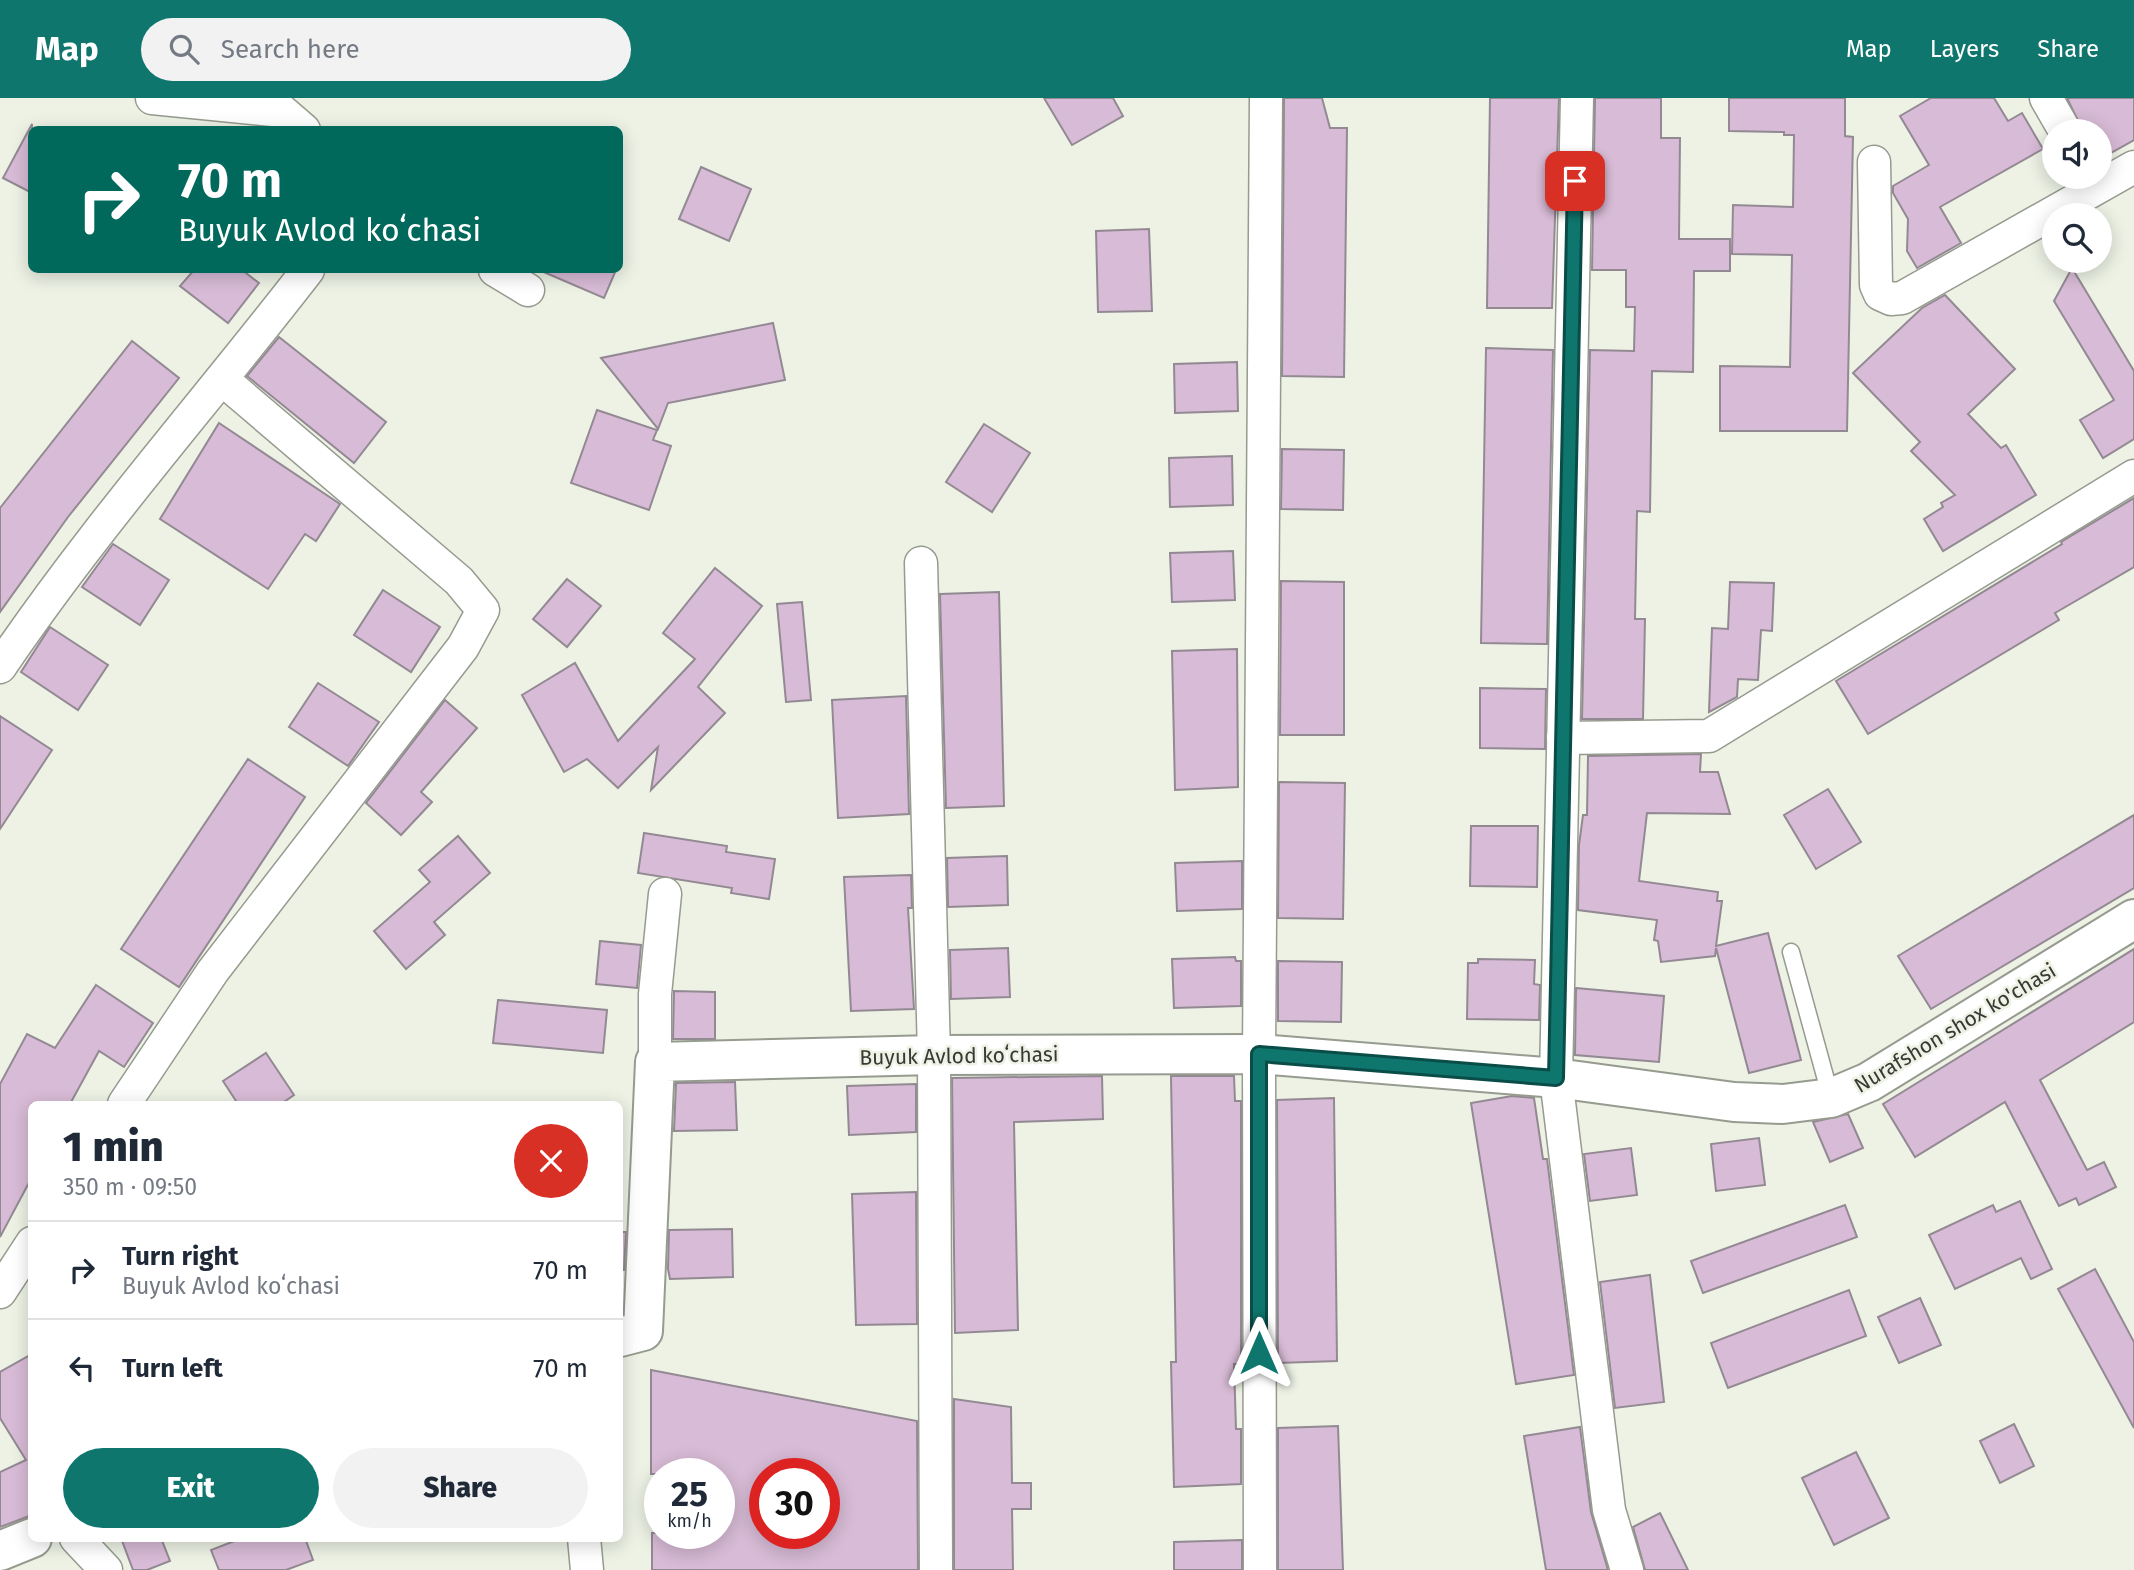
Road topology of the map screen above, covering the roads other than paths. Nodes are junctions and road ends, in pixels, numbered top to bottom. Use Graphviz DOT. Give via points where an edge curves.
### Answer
graph roads {
  1 [pos="152,98"];
  2 [pos="1266,98"];
  3 [pos="1577,98"];
  4 [pos="2046,98"];
  5 [pos="292,113"];
  6 [pos="2059,119"];
  7 [pos="1874,162"];
  8 [pos="2134,167"];
  9 [pos="2112,175"];
  10 [pos="2083,189"];
  11 [pos="306,273"];
  12 [pos="500,273"];
  13 [pos="528,290"];
  14 [pos="223,380"];
  15 [pos="2134,476"];
  16 [pos="920,563"];
  17 [pos="0,667"];
  18 [pos="1563,737"];
  19 [pos="665,894"];
  20 [pos="2134,919"];
  21 [pos="1791,952"];
  22 [pos="1259,1054"];
  23 [pos="934,1055"];
  24 [pos="655,1062"];
  25 [pos="1556,1078"];
  26 [pos="1831,1098"];
  27 [pos="126,1101"];
  28 [pos="28,1249"];
  29 [pos="0,1292"];
  30 [pos="623,1336"];
  31 [pos="28,1540"];
  32 [pos="80,1542"];
  33 [pos="584,1542"];
  34 [pos="0,1551"];
  35 [pos="106,1570"];
  36 [pos="587,1570"];
  37 [pos="936,1570"];
  38 [pos="1260,1570"];
  39 [pos="1627,1570"];
  1 -- 5 [label="street"];
  2 -- 22 [label="street"];
  3 -- 18 [label="street"];
  4 -- 6 [label="street"];
  7 -- 10 [label="street" via="1876,285 1880,294 1891,299 1902,298"];
  8 -- 9 [label="street"];
  11 -- 14 [label="street"];
  12 -- 13 [label="street"];
  14 -- 17 [label="street" via="55,585"];
  14 -- 27 [label="street" via="459,580 483,610 463,647 213,971"];
  15 -- 18 [label="street" via="1709,736"];
  16 -- 23 [label="street"];
  18 -- 25 [label="street"];
  19 -- 24 [label="street" via="655,994"];
  20 -- 26 [label="street, Nurafshon shox ko'chasi" via="1869,1082"];
  21 -- 26 [label="lane"];
  22 -- 23 [label="street, Buyuk Avlod koʻchasi"];
  22 -- 25 [label="street, Buyuk Avlod koʻchasi"];
  22 -- 38 [label="street"];
  23 -- 24 [label="street, Buyuk Avlod koʻchasi"];
  23 -- 37 [label="street"];
  24 -- 30 [label="street" via="643,1331"];
  25 -- 26 [label="street, Nurafshon shox ko'chasi" via="1746,1102 1783,1104"];
  25 -- 39 [label="street" via="1609,1510"];
  28 -- 29 [label="street"];
  31 -- 34 [label="street"];
  32 -- 35 [label="street"];
  33 -- 36 [label="street"];
}
